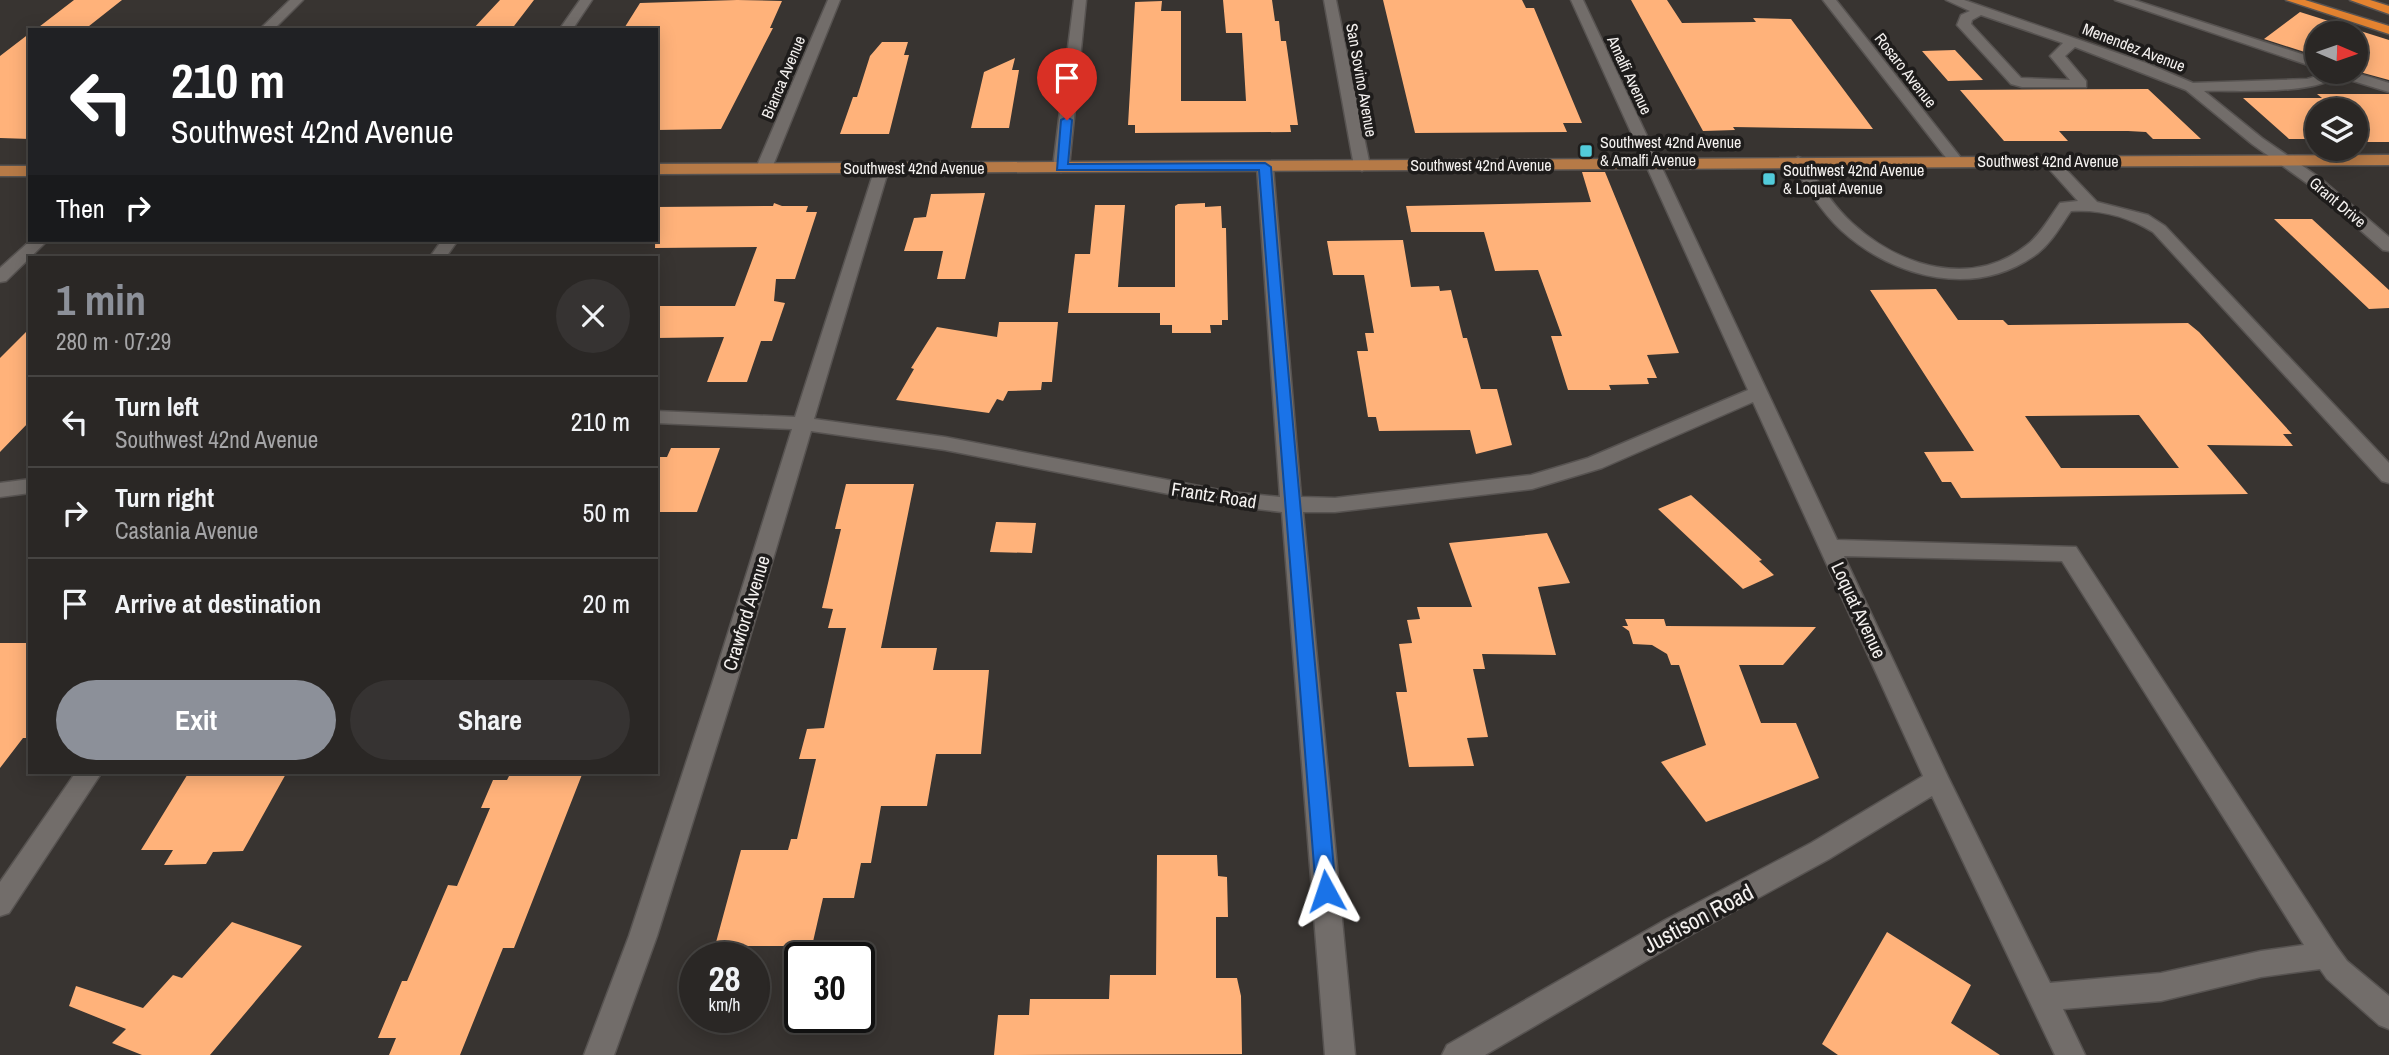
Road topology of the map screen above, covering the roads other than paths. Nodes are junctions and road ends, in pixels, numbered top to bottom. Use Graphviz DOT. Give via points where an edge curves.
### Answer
graph roads {
  1 [pos="297,0"];
  2 [pos="586,0"];
  3 [pos="834,0"];
  4 [pos="1080,0"];
  5 [pos="1330,0"];
  6 [pos="1577,0"];
  7 [pos="1829,0"];
  8 [pos="1952,0"];
  9 [pos="2121,0"];
  10 [pos="2292,0"];
  11 [pos="2362,1"];
  12 [pos="1980,10"];
  13 [pos="2389,10"];
  14 [pos="267,28"];
  15 [pos="566,28"];
  16 [pos="2389,30"];
  17 [pos="2073,42"];
  18 [pos="2305,60"];
  19 [pos="2368,81"];
  20 [pos="2305,83"];
  21 [pos="2191,87"];
  22 [pos="2389,88"];
  23 [pos="2286,160"];
  24 [pos="2389,160"];
  25 [pos="1955,161"];
  26 [pos="2050,161"];
  27 [pos="1798,162"];
  28 [pos="1652,163"];
  29 [pos="1362,166"];
  30 [pos="1061,167"];
  31 [pos="1265,167"];
  32 [pos="764,168"];
  33 [pos="881,168"];
  34 [pos="658,169"];
  35 [pos="0,171"];
  36 [pos="28,172"];
  37 [pos="2091,205"];
  38 [pos="38,242"];
  39 [pos="2389,246"];
  40 [pos="0,277"];
  41 [pos="1758,393"];
  42 [pos="658,417"];
  43 [pos="803,424"];
  44 [pos="2389,476"];
  45 [pos="28,486"];
  46 [pos="0,490"];
  47 [pos="1292,505"];
  48 [pos="1830,548"];
  49 [pos="89,774"];
  50 [pos="1937,780"];
  51 [pos="0,904"];
  52 [pos="2326,955"];
  53 [pos="2043,997"];
  54 [pos="2389,1015"];
  55 [pos="599,1055"];
  56 [pos="1340,1055"];
  57 [pos="1457,1055"];
  58 [pos="2070,1055"];
  1 -- 14 [label="street"];
  2 -- 15 [label="street"];
  3 -- 32 [label="street, Bianca Avenue"];
  4 -- 30 [label="street"];
  5 -- 29 [label="street, San Sovino Avenue"];
  6 -- 28 [label="street, Amalfi Avenue"];
  7 -- 25 [label="street, Rosaro Avenue"];
  8 -- 12 [label="street, Menendez Avenue"];
  9 -- 18 [label="street"];
  10 -- 16 [label="highway"];
  11 -- 13 [label="highway"];
  12 -- 17 [label="street, Menendez Avenue"];
  12 -- 17 [label="street" via="1966,18 1964,25 2022,83 2081,84 2057,56"];
  17 -- 21 [label="street, Menendez Avenue"];
  19 -- 22 [label="street"];
  20 -- 21 [label="street"];
  21 -- 23 [label="street, Menendez Avenue"];
  23 -- 24 [label="main road, Southwest 42nd Avenue"];
  23 -- 26 [label="main road, Southwest 42nd Avenue"];
  23 -- 39 [label="street, Grant Drive"];
  25 -- 26 [label="main road, Southwest 42nd Avenue"];
  25 -- 27 [label="main road, Southwest 42nd Avenue"];
  26 -- 37 [label="street"];
  27 -- 28 [label="main road, Southwest 42nd Avenue"];
  27 -- 37 [label="street" via="1830,209 1863,240 1909,266 1944,275 2003,269 2035,247 2066,206"];
  28 -- 29 [label="main road, Southwest 42nd Avenue"];
  28 -- 41 [label="street, Loquat Avenue"];
  29 -- 31 [label="main road, Southwest 42nd Avenue"];
  30 -- 31 [label="main road, Southwest 42nd Avenue"];
  30 -- 33 [label="main road, Southwest 42nd Avenue"];
  31 -- 47 [label="street"];
  32 -- 33 [label="main road, Southwest 42nd Avenue"];
  32 -- 34 [label="main road, Southwest 42nd Avenue"];
  33 -- 43 [label="street, Crawford Avenue"];
  35 -- 36 [label="main road"];
  37 -- 44 [label="street" via="2142,218 2159,229"];
  38 -- 40 [label="street"];
  41 -- 47 [label="street, Frantz Road" via="1554,477 1464,492"];
  41 -- 48 [label="street, Loquat Avenue"];
  42 -- 43 [label="street, Frantz Road"];
  43 -- 47 [label="street, Frantz Road" via="909,438 1230,499"];
  43 -- 55 [label="street, Crawford Avenue" via="716,711"];
  45 -- 46 [label="street"];
  47 -- 56 [label="street"];
  48 -- 50 [label="street, Loquat Avenue"];
  48 -- 52 [label="street" via="2068,553"];
  49 -- 51 [label="street"];
  50 -- 53 [label="street, Loquat Avenue"];
  50 -- 57 [label="street, Justison Road"];
  52 -- 53 [label="street" via="2261,964 2161,987"];
  52 -- 54 [label="street"];
  53 -- 58 [label="street, Loquat Avenue"];
}
